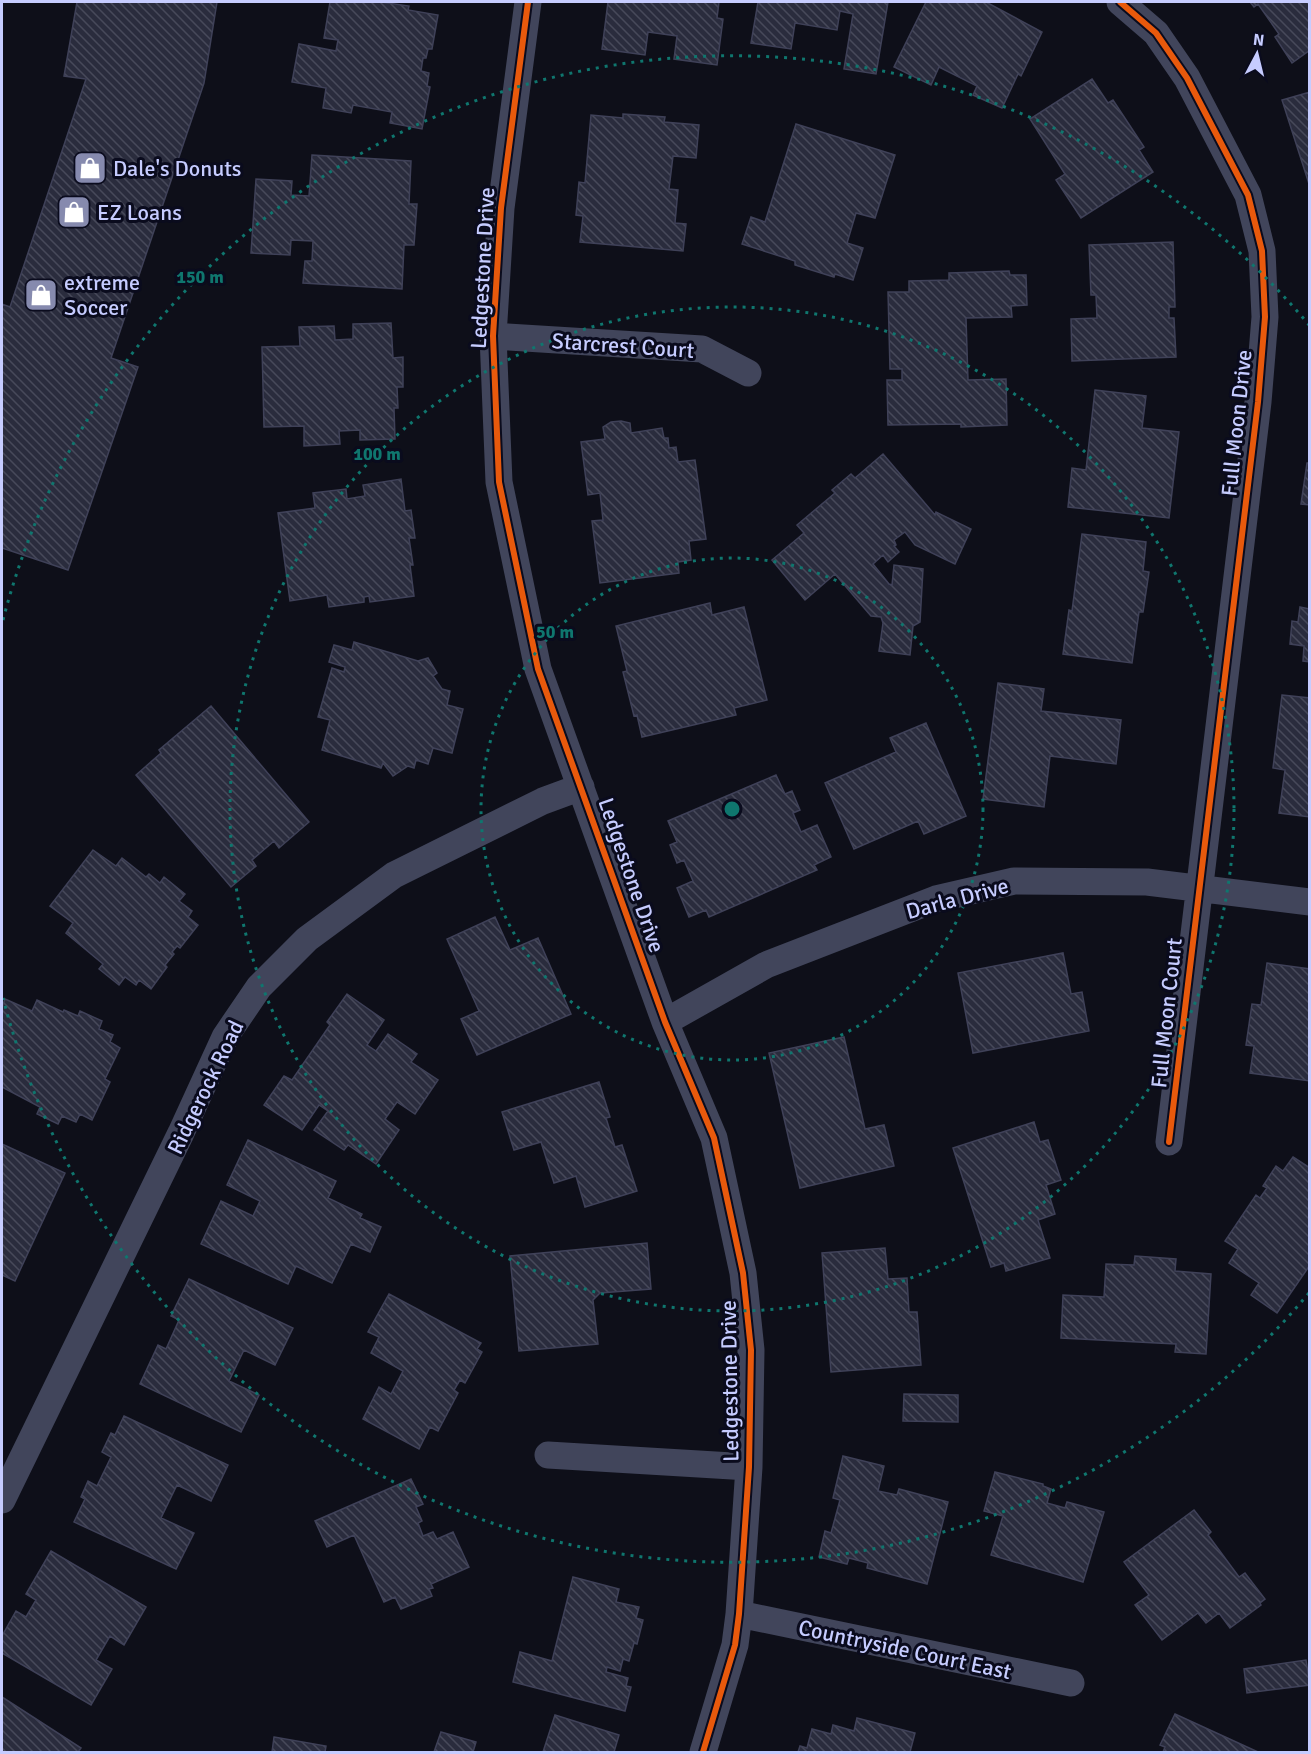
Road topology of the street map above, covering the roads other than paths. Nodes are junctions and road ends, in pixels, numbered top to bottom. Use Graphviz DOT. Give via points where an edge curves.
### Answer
graph roads {
  1 [pos="528,2"];
  2 [pos="1120,2"];
  3 [pos="493,336"];
  4 [pos="748,373"];
  5 [pos="581,787"];
  6 [pos="1198,888"];
  7 [pos="1310,902"];
  8 [pos="664,1022"];
  9 [pos="1170,1142"];
  10 [pos="548,1455"];
  11 [pos="750,1467"];
  12 [pos="2,1500"];
  13 [pos="739,1614"];
  14 [pos="1071,1683"];
  15 [pos="703,1752"];
  1 -- 3 [label="street, Ledgestone Drive" via="501,208"];
  2 -- 6 [label="street, Full Moon Drive" via="1156,33 1187,78 1248,195 1262,251 1265,317 1257,402"];
  3 -- 4 [label="street, Starcrest Court" via="702,349"];
  3 -- 5 [label="street, Ledgestone Drive" via="499,482 538,669"];
  5 -- 8 [label="street, Ledgestone Drive"];
  5 -- 12 [label="street, Ridgerock Road" via="543,801 394,875 307,939 259,987 225,1037"];
  6 -- 7 [label="street, Darla Drive"];
  6 -- 8 [label="street, Darla Drive" via="1147,882 1014,881 936,899 766,965"];
  6 -- 9 [label="street, Full Moon Court"];
  8 -- 11 [label="street, Ledgestone Drive" via="714,1138 743,1273 750,1350"];
  10 -- 11 [label="street"];
  11 -- 13 [label="street, Ledgestone Drive"];
  13 -- 14 [label="street, Countryside Court East"];
  13 -- 15 [label="street, Ledgestone Drive" via="735,1645"];
}
